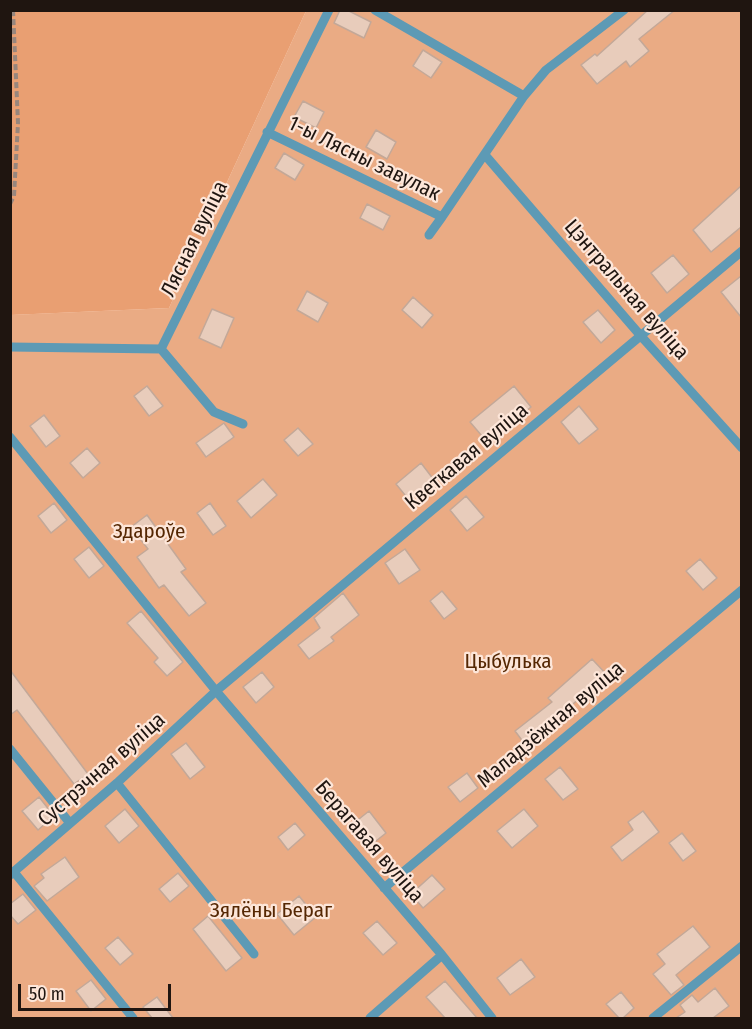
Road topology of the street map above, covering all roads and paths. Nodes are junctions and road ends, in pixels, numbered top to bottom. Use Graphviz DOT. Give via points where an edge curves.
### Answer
graph roads {
  1 [pos="13,10"];
  2 [pos="330,10"];
  3 [pos="375,10"];
  4 [pos="624,10"];
  5 [pos="524,96"];
  6 [pos="267,132"];
  7 [pos="485,155"];
  8 [pos="10,204"];
  9 [pos="442,217"];
  10 [pos="429,235"];
  11 [pos="741,251"];
  12 [pos="640,335"];
  13 [pos="10,347"];
  14 [pos="162,349"];
  15 [pos="243,424"];
  16 [pos="10,437"];
  17 [pos="741,448"];
  18 [pos="741,590"];
  19 [pos="216,691"];
  20 [pos="10,748"];
  21 [pos="117,783"];
  22 [pos="69,822"];
  23 [pos="12,873"];
  24 [pos="384,888"];
  25 [pos="741,946"];
  26 [pos="254,954"];
  27 [pos="442,955"];
  28 [pos="132,1018"];
  29 [pos="370,1018"];
  30 [pos="492,1018"];
  31 [pos="653,1018"];
  1 -- 8 [label="path" via="18,123 14,196"];
  2 -- 6 [label="lane, Лясная вуліца"];
  3 -- 5 [label="lane"];
  4 -- 5 [label="lane, 1-ы Лясны завулак" via="546,70"];
  5 -- 7 [label="lane, 1-ы Лясны завулак"];
  6 -- 9 [label="lane, 1-ы Лясны завулак"];
  6 -- 14 [label="lane, Лясная вуліца"];
  7 -- 9 [label="lane, 1-ы Лясны завулак"];
  7 -- 12 [label="lane, Цэнтральная вуліца"];
  9 -- 10 [label="lane"];
  11 -- 12 [label="lane, Кветкавая вуліца"];
  12 -- 17 [label="lane, Цэнтральная вуліца"];
  12 -- 19 [label="lane, Кветкавая вуліца"];
  13 -- 14 [label="lane"];
  14 -- 15 [label="lane" via="214,412"];
  16 -- 19 [label="lane, Берагавая вуліца"];
  18 -- 24 [label="lane, Маладзёжная вуліца"];
  19 -- 21 [label="lane, Сустрэчная вуліца"];
  19 -- 24 [label="lane, Берагавая вуліца"];
  20 -- 22 [label="lane"];
  21 -- 22 [label="lane, Сустрэчная вуліца"];
  21 -- 26 [label="lane"];
  22 -- 23 [label="lane, Сустрэчная вуліца"];
  23 -- 28 [label="lane"];
  24 -- 27 [label="lane, Берагавая вуліца"];
  25 -- 31 [label="lane"];
  27 -- 29 [label="lane"];
  27 -- 30 [label="lane, Берагавая вуліца"];
}
